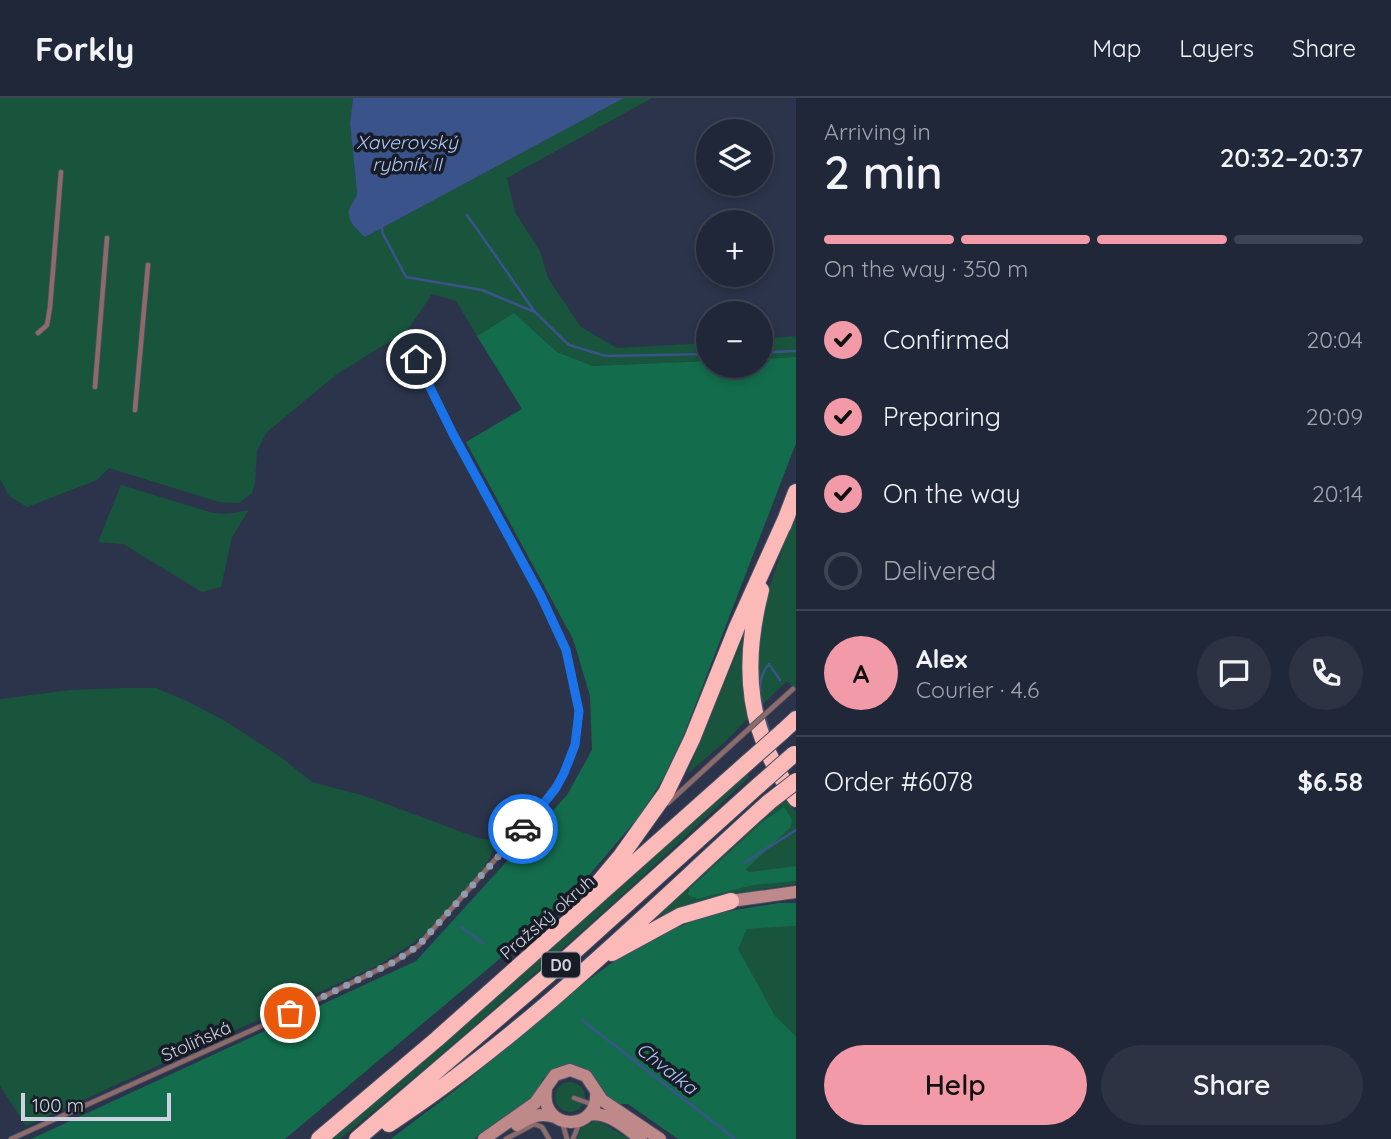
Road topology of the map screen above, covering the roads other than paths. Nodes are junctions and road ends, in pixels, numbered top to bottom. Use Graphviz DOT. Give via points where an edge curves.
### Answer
graph roads {
  1 [pos="61,172"];
  2 [pos="107,238"];
  3 [pos="148,265"];
  4 [pos="38,333"];
  5 [pos="416,359"];
  6 [pos="94,387"];
  7 [pos="135,410"];
  8 [pos="796,492"];
  9 [pos="787,516"];
  10 [pos="793,689"];
  11 [pos="796,719"];
  12 [pos="795,753"];
  13 [pos="796,781"];
  14 [pos="796,800"];
  15 [pos="638,833"];
  16 [pos="796,892"];
  17 [pos="732,901"];
  18 [pos="551,939"];
  19 [pos="583,970"];
  20 [pos="546,1088"];
  21 [pos="596,1090"];
  22 [pos="574,1098"];
  23 [pos="589,1113"];
  24 [pos="556,1118"];
  25 [pos="11,1139"];
  26 [pos="319,1139"];
  27 [pos="357,1139"];
  28 [pos="366,1139"];
  29 [pos="484,1139"];
  30 [pos="497,1139"];
  31 [pos="506,1139"];
  32 [pos="549,1139"];
  33 [pos="567,1139"];
  34 [pos="573,1139"];
  35 [pos="641,1139"];
  36 [pos="660,1139"];
  1 -- 4 [label="lane" via="50,307 47,325"];
  2 -- 6 [label="lane"];
  3 -- 7 [label="lane"];
  5 -- 25 [label="lane, Stoliňská" via="566,650 579,711 575,745 564,773 535,816 429,936 394,962"];
  8 -- 9 [label="highway"];
  9 -- 14 [label="highway" via="757,606 749,674 762,738"];
  9 -- 15 [label="highway" via="692,739 666,793"];
  10 -- 15 [label="lane, bridge"];
  11 -- 18 [label="highway, Pražský okruh / D0, bridge"];
  12 -- 27 [label="highway, D0, bridge" via="537,986"];
  13 -- 19 [label="highway, bridge"];
  15 -- 18 [label="highway"];
  16 -- 17 [label="main road"];
  17 -- 19 [label="highway" via="680,916"];
  18 -- 26 [label="highway, Pražský okruh / D0"];
  19 -- 28 [label="highway" via="478,1060"];
  20 -- 21 [label="main road" via="555,1075 572,1070 589,1078"];
  20 -- 24 [label="main road" via="546,1104"];
  20 -- 29 [label="main road" via="535,1103"];
  21 -- 23 [label="main road"];
  21 -- 36 [label="main road" via="605,1103"];
  22 -- 23 [label="lane"];
  23 -- 24 [label="main road" via="570,1122"];
  23 -- 34 [label="lane"];
  23 -- 35 [label="main road" via="610,1118"];
  24 -- 30 [label="main road" via="545,1114 530,1117"];
  24 -- 33 [label="lane" via="565,1127"];
  31 -- 32 [label="lane" via="534,1124 542,1127"];
}
